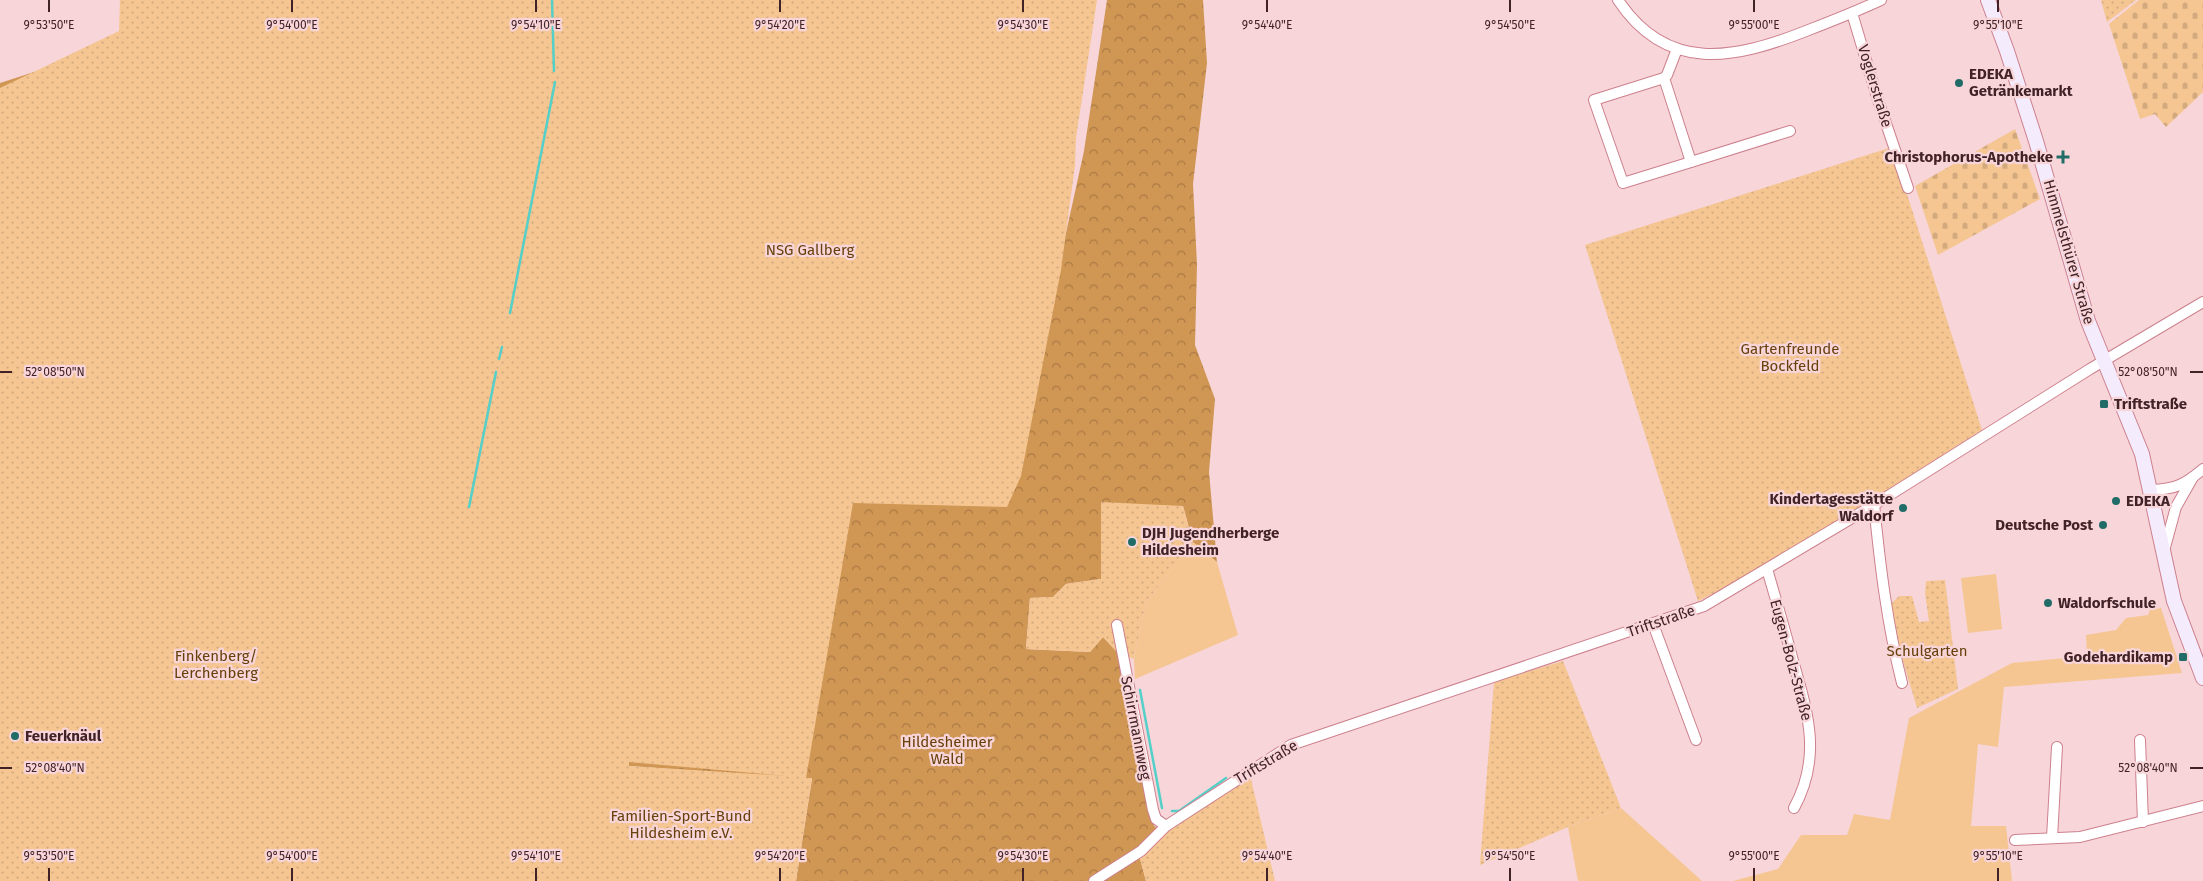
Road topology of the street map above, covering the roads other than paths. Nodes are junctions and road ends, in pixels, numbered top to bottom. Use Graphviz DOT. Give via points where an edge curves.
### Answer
graph roads {
  1 [pos="1618,0"];
  2 [pos="1881,0"];
  3 [pos="1988,0"];
  4 [pos="1852,13"];
  5 [pos="1677,48"];
  6 [pos="1664,78"];
  7 [pos="1790,131"];
  8 [pos="1691,162"];
  9 [pos="1908,188"];
  10 [pos="2203,302"];
  11 [pos="2103,361"];
  12 [pos="2203,468"];
  13 [pos="2193,477"];
  14 [pos="2151,490"];
  15 [pos="1874,504"];
  16 [pos="2162,554"];
  17 [pos="1766,569"];
  18 [pos="1117,624"];
  19 [pos="1653,624"];
  20 [pos="2203,678"];
  21 [pos="1902,683"];
  22 [pos="1696,740"];
  23 [pos="2140,740"];
  24 [pos="2057,746"];
  25 [pos="2203,806"];
  26 [pos="1794,808"];
  27 [pos="2143,822"];
  28 [pos="1166,826"];
  29 [pos="2052,838"];
  30 [pos="2015,840"];
  31 [pos="1094,881"];
  1 -- 5 [label="street" via="1641,28"];
  2 -- 4 [label="street"];
  3 -- 11 [label="street, Himmelsthürer Straße" via="2013,69 2077,286"];
  4 -- 5 [label="street" via="1776,43 1741,52 1704,54"];
  4 -- 9 [label="street, Voglerstraße"];
  5 -- 6 [label="street"];
  6 -- 8 [label="street"];
  6 -- 8 [label="street" via="1594,100 1623,183"];
  7 -- 8 [label="street"];
  10 -- 11 [label="street, Triftstraße"];
  11 -- 14 [label="street, Himmelsthürer Straße" via="2142,454"];
  11 -- 15 [label="street, Triftstraße"];
  12 -- 13 [label="street"];
  13 -- 14 [label="street" via="2171,489"];
  13 -- 16 [label="street" via="2176,507"];
  14 -- 16 [label="street, Himmelsthürer Straße"];
  15 -- 17 [label="street, Triftstraße"];
  15 -- 21 [label="street" via="1884,598"];
  16 -- 20 [label="street, Himmelsthürer Straße" via="2174,601"];
  17 -- 19 [label="street, Triftstraße" via="1704,606"];
  17 -- 26 [label="street, Eugen-Bolz-Straße" via="1808,714 1809,765 1804,790"];
  18 -- 28 [label="street, Schirrmannweg" via="1153,810 1156,819"];
  19 -- 22 [label="street"];
  19 -- 28 [label="street, Triftstraße" via="1291,745"];
  23 -- 27 [label="street"];
  24 -- 29 [label="street"];
  25 -- 27 [label="street"];
  27 -- 29 [label="street" via="2080,837"];
  28 -- 31 [label="street, Triftstraße" via="1142,851"];
  29 -- 30 [label="street"];
}
